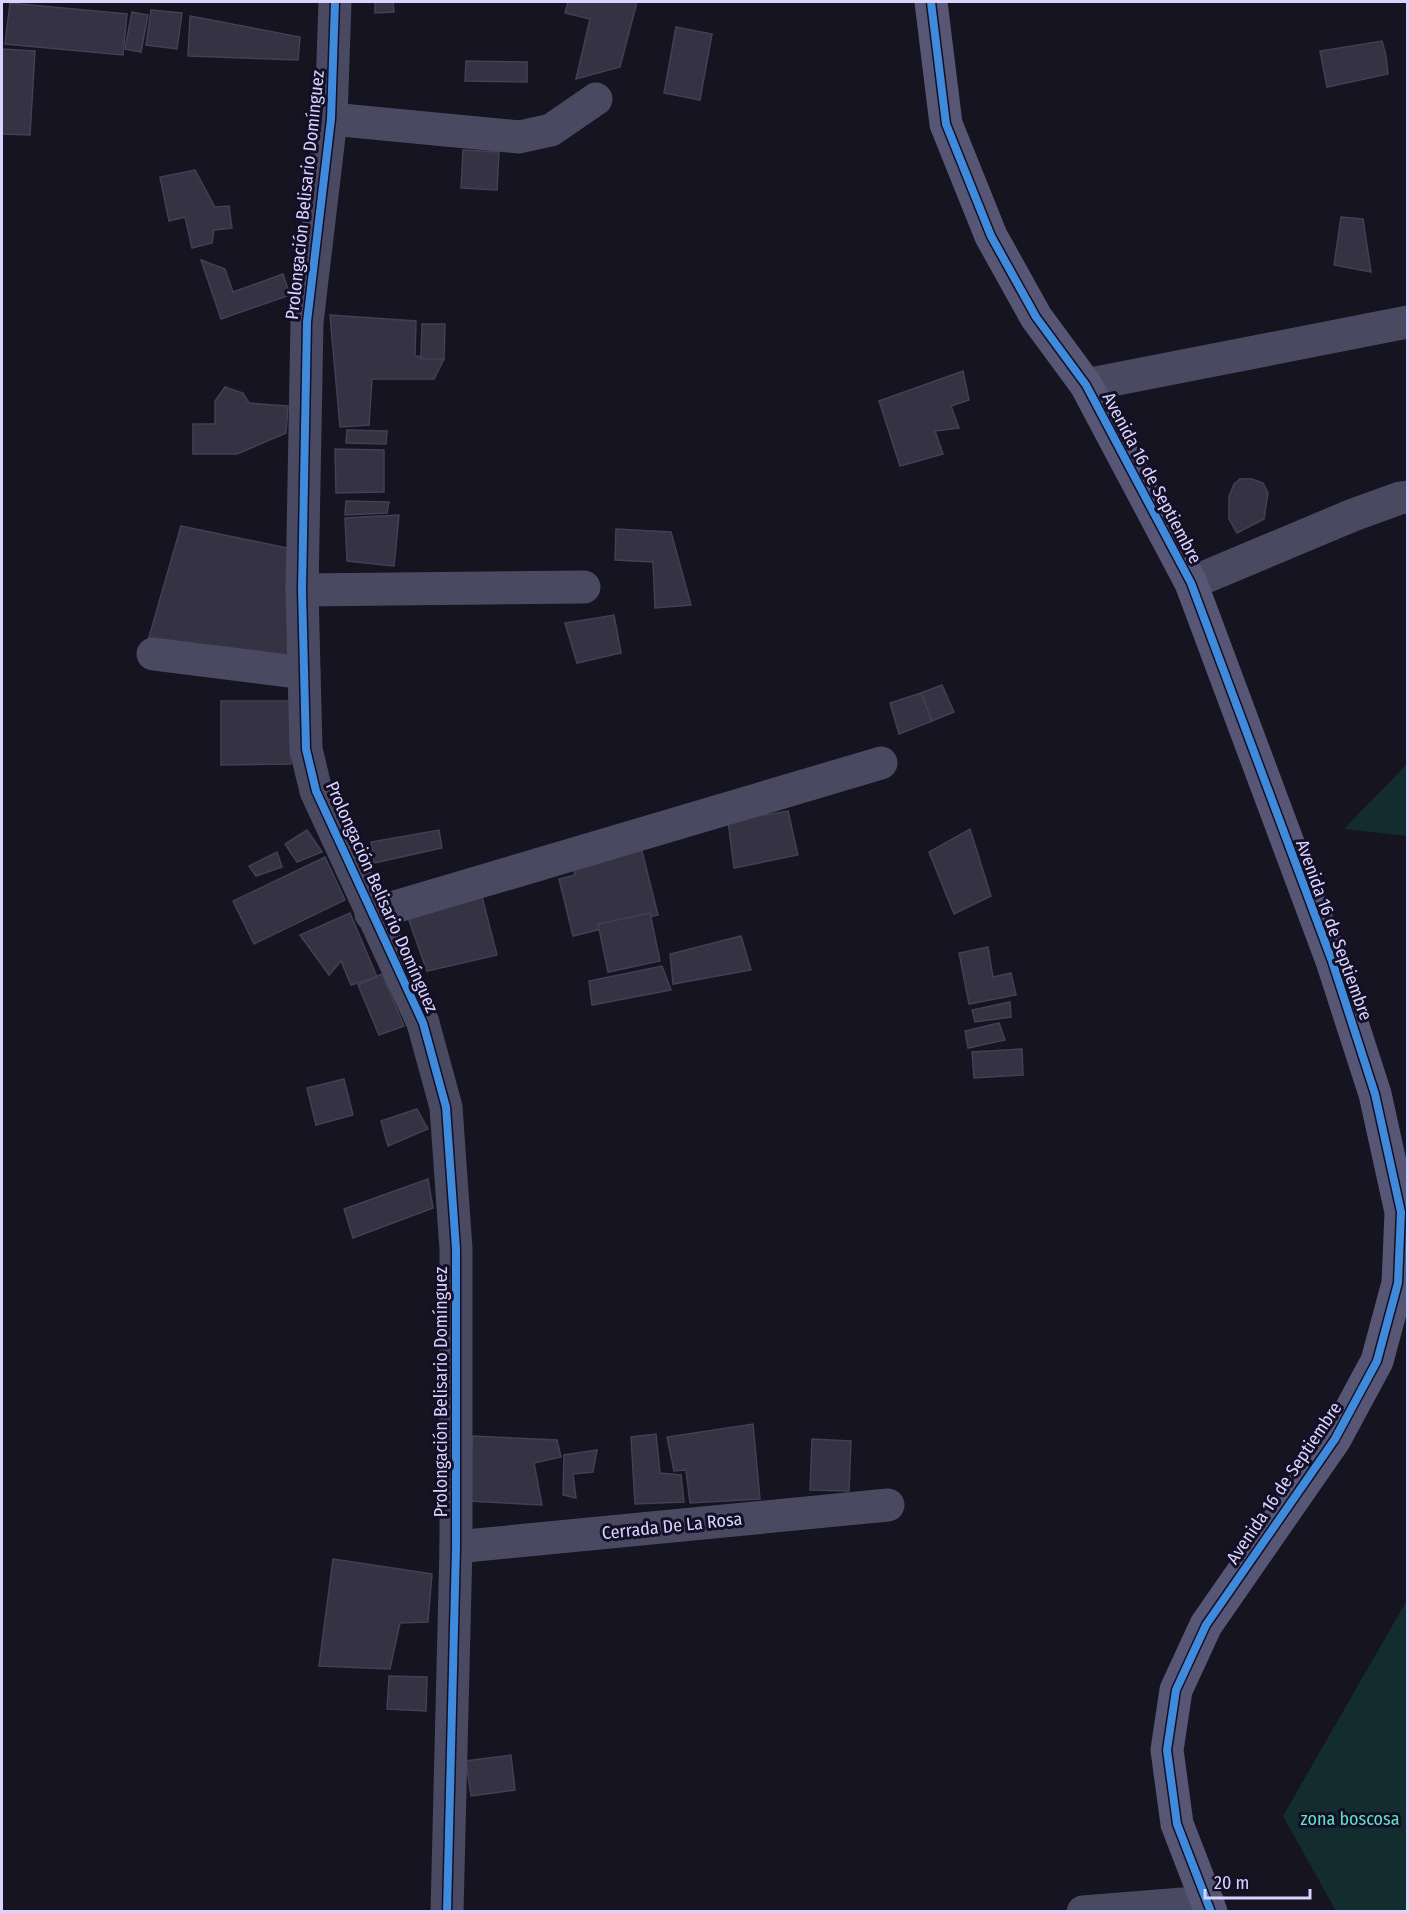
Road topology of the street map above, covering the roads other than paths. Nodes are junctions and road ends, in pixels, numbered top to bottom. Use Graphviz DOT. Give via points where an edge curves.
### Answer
graph roads {
  1 [pos="335,2"];
  2 [pos="932,2"];
  3 [pos="596,99"];
  4 [pos="331,119"];
  5 [pos="1407,322"];
  6 [pos="1086,385"];
  7 [pos="1407,497"];
  8 [pos="1191,584"];
  9 [pos="584,587"];
  10 [pos="302,590"];
  11 [pos="153,654"];
  12 [pos="304,673"];
  13 [pos="882,763"];
  14 [pos="371,914"];
  15 [pos="888,1505"];
  16 [pos="456,1547"];
  17 [pos="1209,1907"];
  18 [pos="447,1911"];
  19 [pos="1083,1911"];
  1 -- 4 [label="street, Prolongación Belisario Domínguez"];
  2 -- 6 [label="street, Avenida 16 de Septiembre" via="946,123 987,226 1035,317"];
  3 -- 4 [label="street" via="551,130 519,137"];
  4 -- 10 [label="street, Prolongación Belisario Domínguez" via="308,322"];
  5 -- 6 [label="street"];
  6 -- 8 [label="street, Avenida 16 de Septiembre"];
  7 -- 8 [label="street" via="1353,515"];
  8 -- 17 [label="street, Avenida 16 de Septiembre" via="1332,961 1375,1094 1401,1212 1398,1283 1377,1361 1335,1439 1206,1625 1176,1690 1167,1750 1177,1824"];
  9 -- 10 [label="street"];
  10 -- 12 [label="street, Prolongación Belisario Domínguez"];
  11 -- 12 [label="street"];
  12 -- 14 [label="street, Prolongación Belisario Domínguez" via="306,749 316,791"];
  13 -- 14 [label="street"];
  14 -- 16 [label="street, Prolongación Belisario Domínguez" via="423,1023 446,1107 456,1249"];
  15 -- 16 [label="street, Cerrada De La Rosa"];
  16 -- 18 [label="street, Prolongación Belisario Domínguez"];
  17 -- 19 [label="street"];
}
